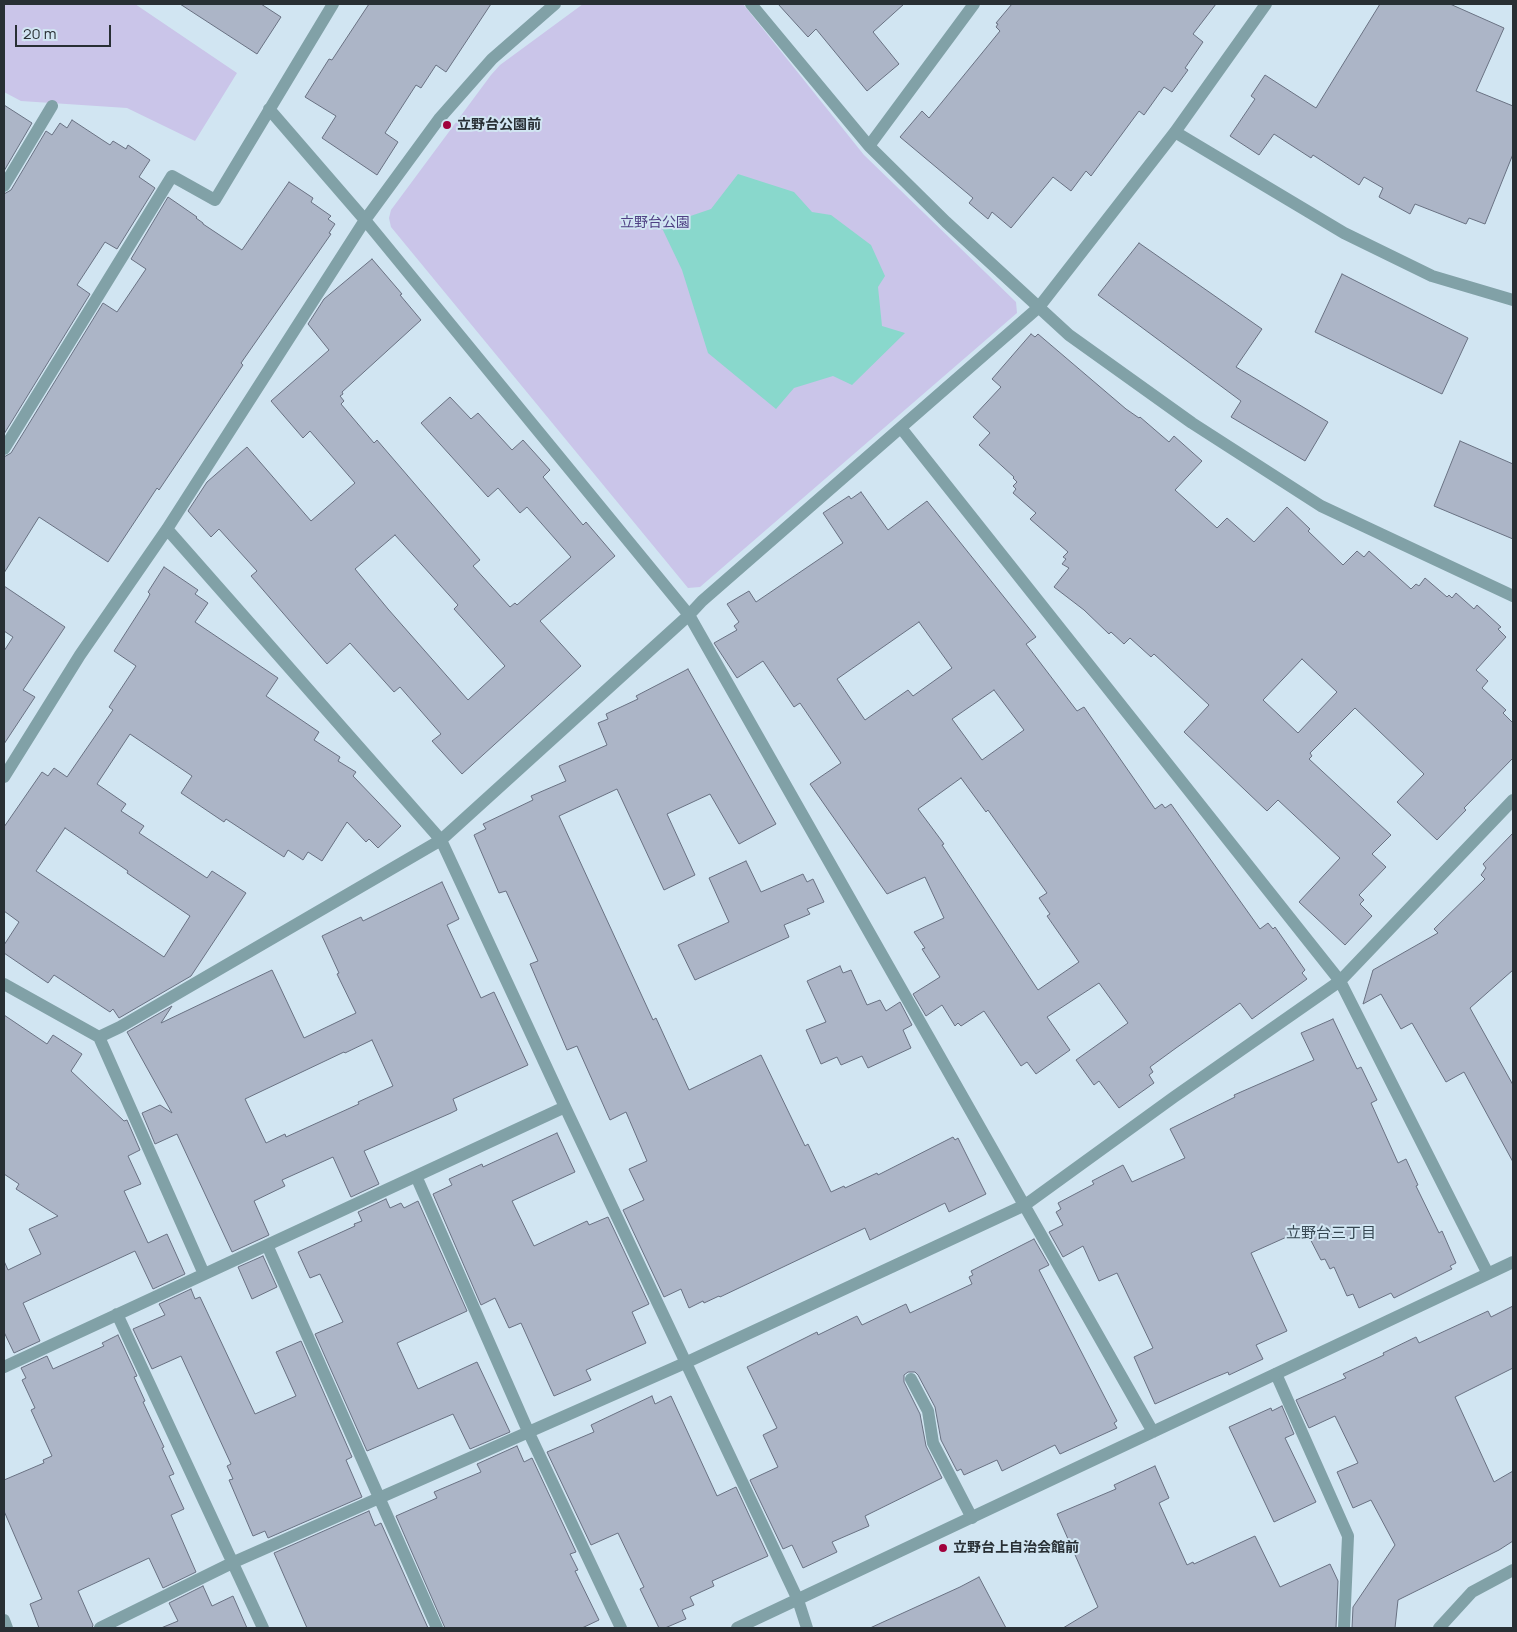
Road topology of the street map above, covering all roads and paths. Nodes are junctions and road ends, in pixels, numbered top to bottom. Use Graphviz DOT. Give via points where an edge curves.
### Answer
graph roads {
  1 [pos="333,4"];
  2 [pos="555,4"];
  3 [pos="751,4"];
  4 [pos="974,4"];
  5 [pos="1266,4"];
  6 [pos="52,106"];
  7 [pos="269,109"];
  8 [pos="1175,132"];
  9 [pos="869,146"];
  10 [pos="4,186"];
  11 [pos="365,220"];
  12 [pos="1513,300"];
  13 [pos="1039,307"];
  14 [pos="901,428"];
  15 [pos="4,449"];
  16 [pos="167,529"];
  17 [pos="1513,596"];
  18 [pos="689,615"];
  19 [pos="4,777"];
  20 [pos="1511,807"];
  21 [pos="441,840"];
  22 [pos="1340,981"];
  23 [pos="4,984"];
  24 [pos="99,1037"];
  25 [pos="565,1107"];
  26 [pos="416,1176"];
  27 [pos="1025,1205"];
  28 [pos="267,1245"];
  29 [pos="1513,1262"];
  30 [pos="204,1274"];
  31 [pos="1488,1274"];
  32 [pos="117,1314"];
  33 [pos="685,1362"];
  34 [pos="4,1367"];
  35 [pos="1276,1374"];
  36 [pos="911,1379"];
  37 [pos="528,1432"];
  38 [pos="1153,1432"];
  39 [pos="378,1498"];
  40 [pos="972,1518"];
  41 [pos="234,1562"];
  42 [pos="1513,1570"];
  43 [pos="798,1600"];
  44 [pos="4,1620"];
  45 [pos="8,1628"];
  46 [pos="100,1628"];
  47 [pos="263,1628"];
  48 [pos="437,1628"];
  49 [pos="621,1628"];
  50 [pos="737,1628"];
  51 [pos="807,1628"];
  52 [pos="1344,1628"];
  53 [pos="1439,1628"];
  1 -- 7 [label="street"];
  2 -- 11 [label="street" via="492,59 445,112"];
  3 -- 9 [label="street"];
  4 -- 9 [label="street"];
  5 -- 8 [label="street"];
  6 -- 10 [label="street"];
  7 -- 11 [label="street"];
  7 -- 15 [label="street" via="215,200 172,176"];
  8 -- 12 [label="street" via="1344,233 1432,276"];
  8 -- 13 [label="street"];
  9 -- 13 [label="street"];
  11 -- 16 [label="street"];
  11 -- 18 [label="street"];
  13 -- 14 [label="street"];
  13 -- 17 [label="street" via="1069,335 1192,423 1321,506"];
  14 -- 18 [label="street"];
  14 -- 22 [label="street"];
  16 -- 19 [label="street" via="80,655"];
  16 -- 21 [label="street"];
  18 -- 21 [label="street"];
  18 -- 27 [label="street"];
  20 -- 22 [label="street"];
  21 -- 24 [label="street"];
  21 -- 25 [label="street"];
  22 -- 27 [label="street"];
  22 -- 31 [label="street"];
  23 -- 24 [label="street"];
  24 -- 30 [label="street"];
  25 -- 26 [label="street"];
  25 -- 33 [label="street"];
  26 -- 28 [label="street"];
  26 -- 37 [label="street"];
  27 -- 33 [label="street"];
  27 -- 38 [label="street"];
  28 -- 30 [label="street"];
  28 -- 39 [label="street"];
  29 -- 31 [label="street"];
  30 -- 32 [label="street"];
  31 -- 35 [label="street"];
  32 -- 34 [label="street"];
  32 -- 41 [label="street"];
  33 -- 37 [label="street"];
  33 -- 43 [label="street"];
  35 -- 38 [label="street"];
  35 -- 52 [label="street" via="1348,1536"];
  36 -- 40 [label="street" via="928,1411 933,1443"];
  37 -- 39 [label="street"];
  37 -- 49 [label="street"];
  38 -- 40 [label="street"];
  39 -- 41 [label="street"];
  39 -- 48 [label="street"];
  40 -- 43 [label="street"];
  41 -- 46 [label="street"];
  41 -- 47 [label="street"];
  42 -- 53 [label="street" via="1472,1592"];
  43 -- 50 [label="street"];
  43 -- 51 [label="street"];
  44 -- 45 [label="street"];
}
